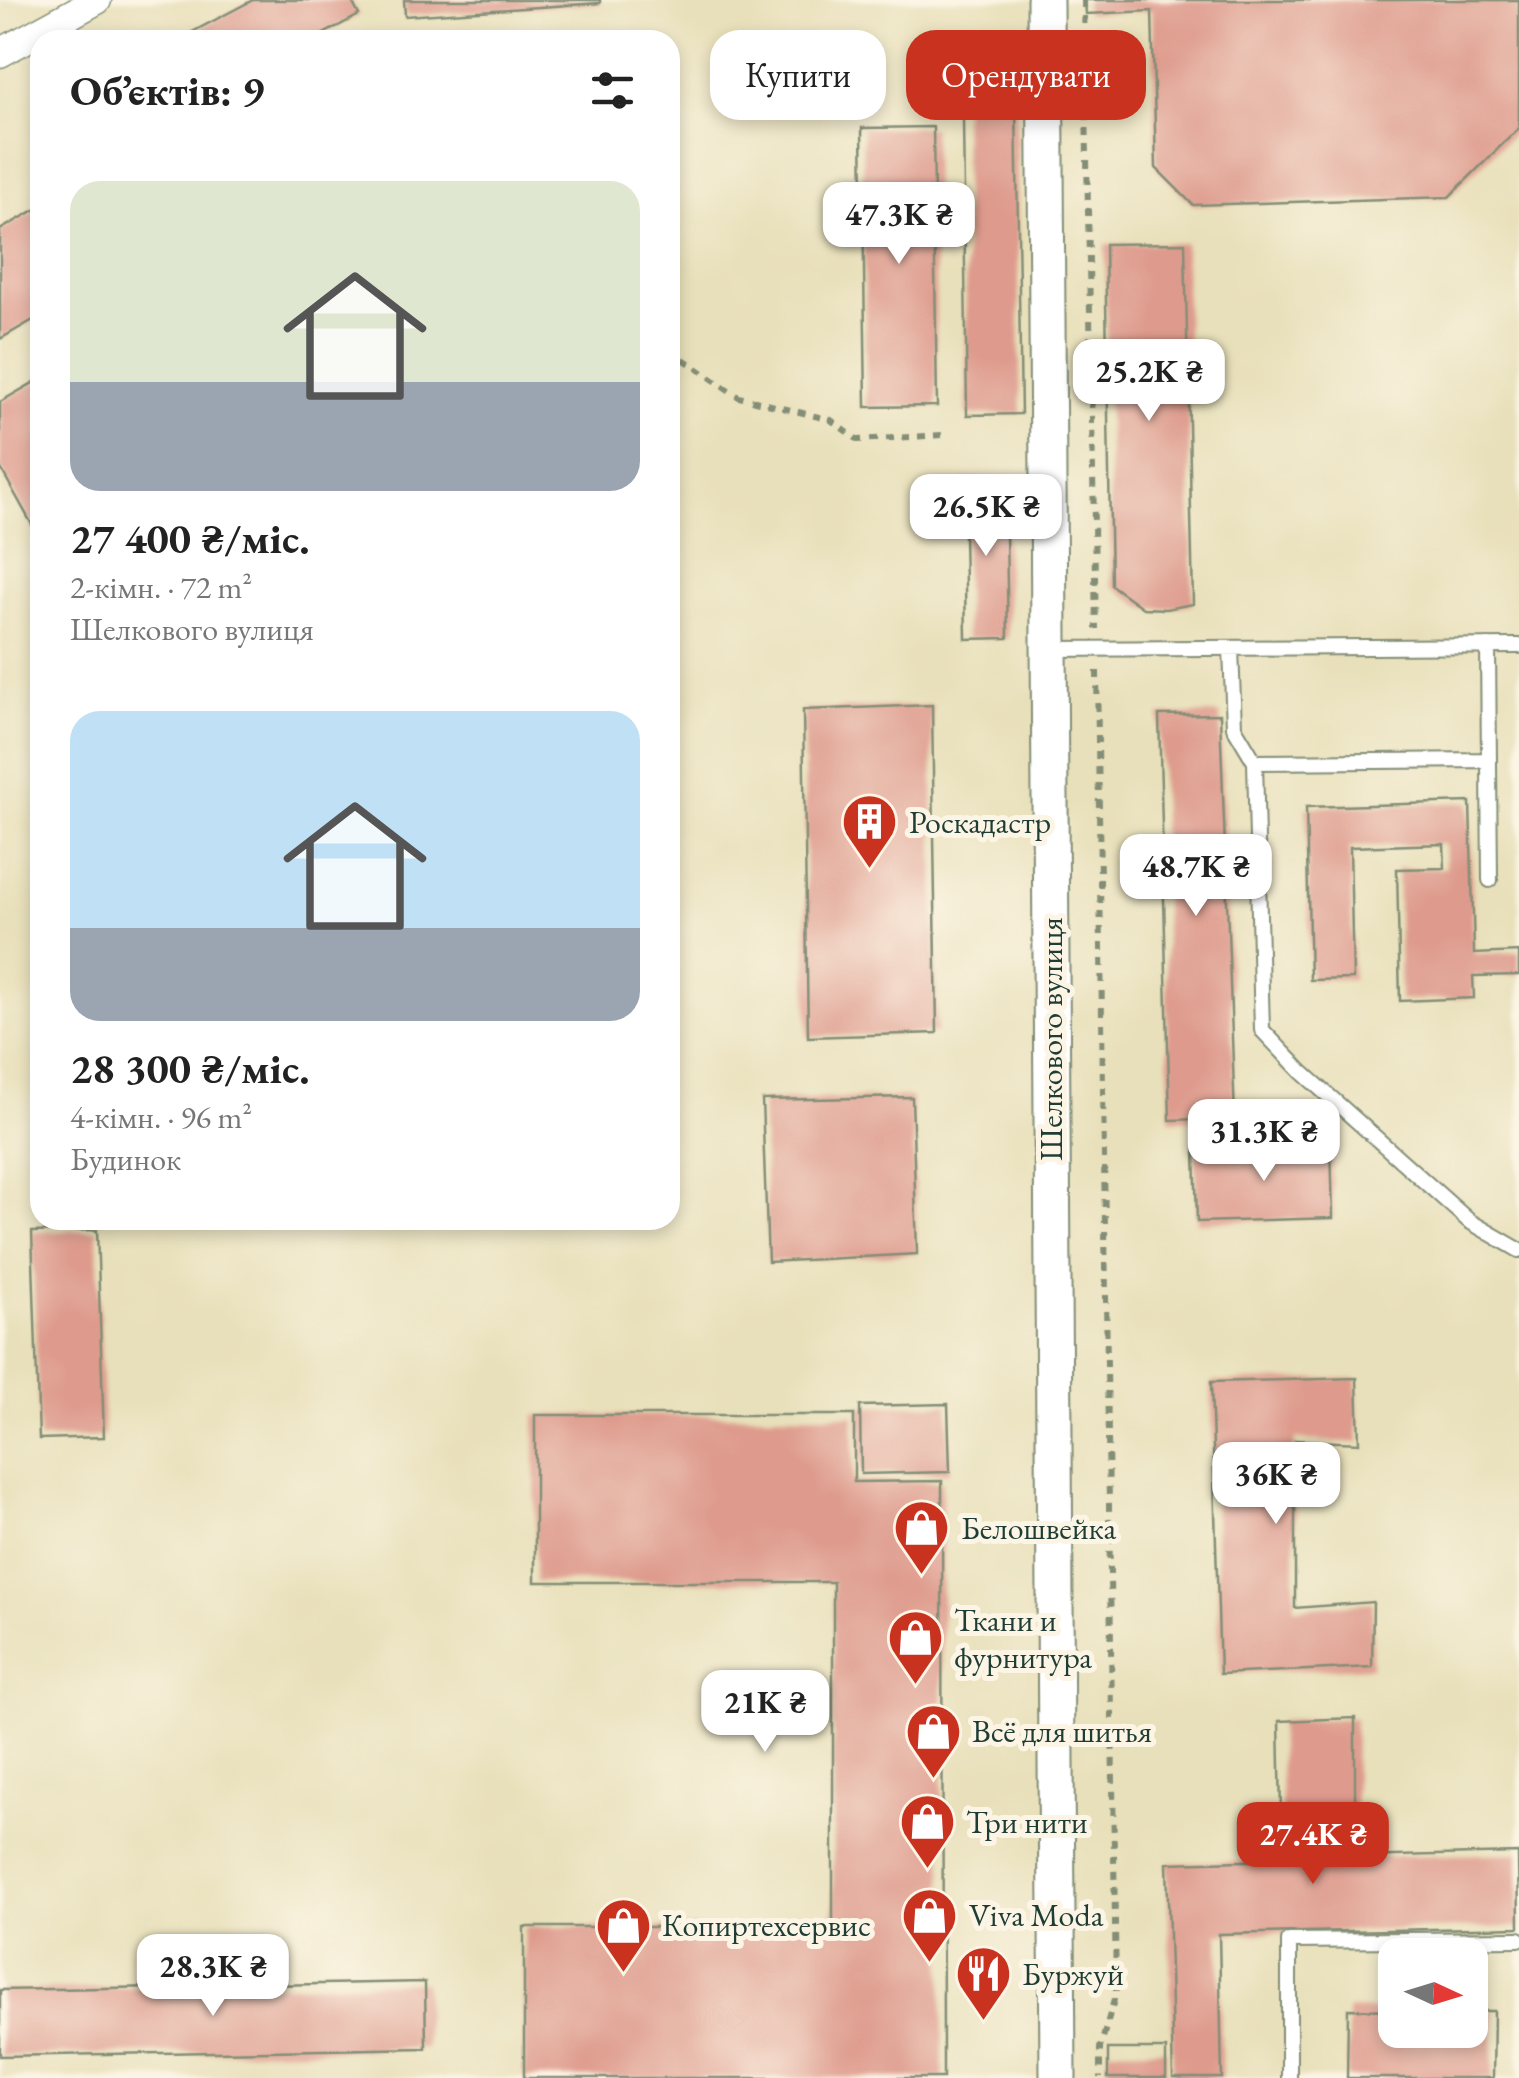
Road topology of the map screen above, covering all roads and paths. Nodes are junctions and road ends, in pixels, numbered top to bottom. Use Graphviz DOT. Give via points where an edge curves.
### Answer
graph roads {
  1 [pos="96,0"];
  2 [pos="1045,0"];
  3 [pos="1084,0"];
  4 [pos="42,30"];
  5 [pos="30,36"];
  6 [pos="0,53"];
  7 [pos="680,357"];
  8 [pos="944,435"];
  9 [pos="1488,646"];
  10 [pos="1519,646"];
  11 [pos="1096,648"];
  12 [pos="1231,648"];
  13 [pos="1049,649"];
  14 [pos="1489,760"];
  15 [pos="1255,762"];
  16 [pos="1490,880"];
  17 [pos="1519,1250"];
  18 [pos="1519,1939"];
  19 [pos="1058,2078"];
  20 [pos="1100,2078"];
  21 [pos="1289,2078"];
  1 -- 4 [label="street"];
  2 -- 13 [label="street, Шелкового вулиця"];
  3 -- 11 [label="path"];
  5 -- 6 [label="street"];
  7 -- 8 [label="path" via="739,397 831,420 858,440"];
  9 -- 10 [label="lane"];
  9 -- 12 [label="lane"];
  9 -- 14 [label="lane"];
  11 -- 12 [label="lane"];
  11 -- 13 [label="lane"];
  11 -- 20 [label="path" via="1116,1993 1100,2048"];
  12 -- 15 [label="lane" via="1234,727"];
  13 -- 19 [label="street, Шелкового вулиця"];
  14 -- 15 [label="lane"];
  14 -- 16 [label="lane"];
  15 -- 17 [label="lane" via="1262,1030 1469,1221"];
  18 -- 21 [label="lane" via="1288,1941"];
}
